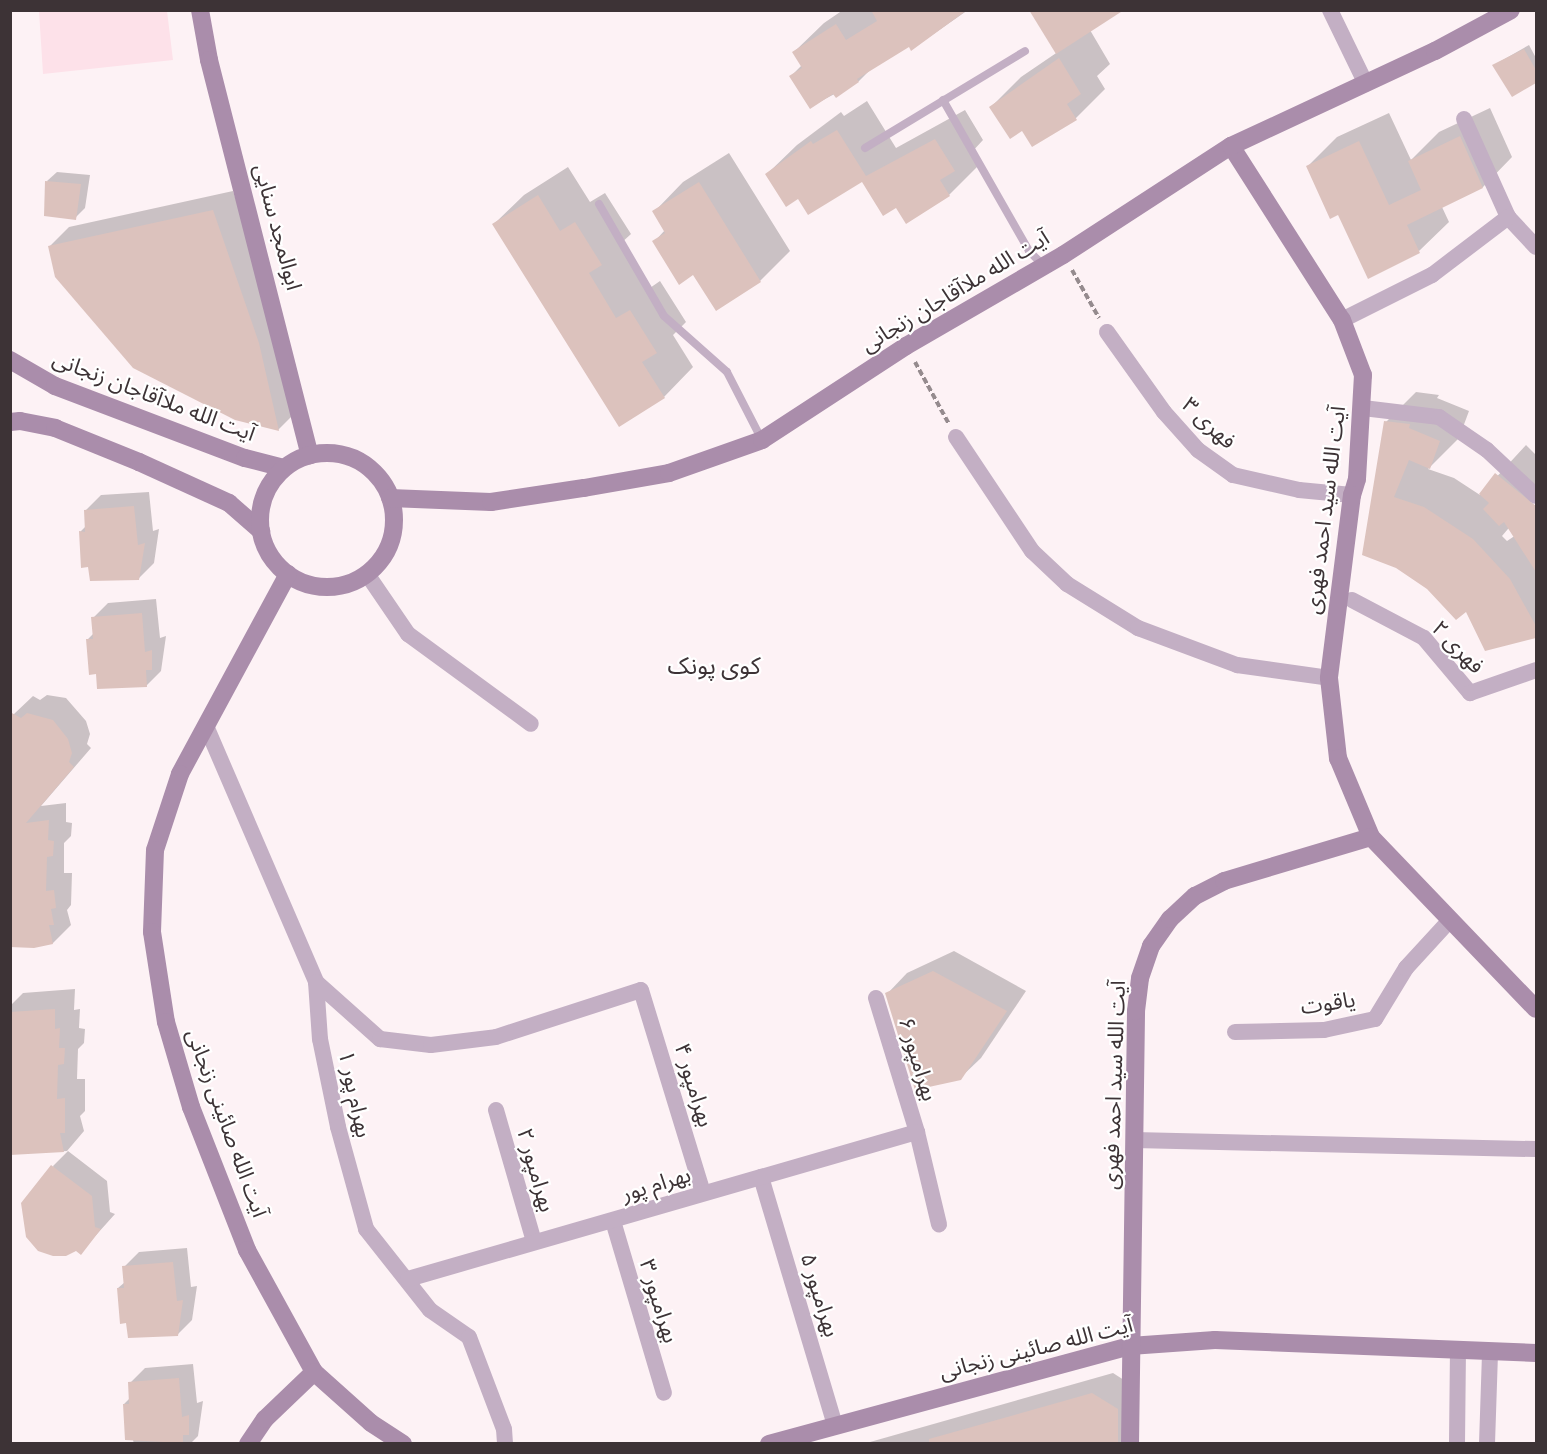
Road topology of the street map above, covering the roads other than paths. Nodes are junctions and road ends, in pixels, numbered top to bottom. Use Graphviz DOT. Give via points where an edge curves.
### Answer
graph roads {
  1 [pos="200,10"];
  2 [pos="1330,10"];
  3 [pos="1511,10"];
  4 [pos="1025,51"];
  5 [pos="1366,84"];
  6 [pos="943,100"];
  7 [pos="1464,118"];
  8 [pos="1231,146"];
  9 [pos="865,148"];
  10 [pos="599,204"];
  11 [pos="1508,217"];
  12 [pos="1536,247"];
  13 [pos="1044,267"];
  14 [pos="1342,320"];
  15 [pos="1107,332"];
  16 [pos="10,360"];
  17 [pos="1363,408"];
  18 [pos="10,422"];
  19 [pos="956,437"];
  20 [pos="762,440"];
  21 [pos="310,454"];
  22 [pos="284,468"];
  23 [pos="1352,495"];
  24 [pos="1536,496"];
  25 [pos="390,498"];
  26 [pos="261,531"];
  27 [pos="288,574"];
  28 [pos="367,574"];
  29 [pos="1352,600"];
  30 [pos="1536,670"];
  31 [pos="1329,678"];
  32 [pos="531,724"];
  33 [pos="206,726"];
  34 [pos="1371,837"];
  35 [pos="1450,920"];
  36 [pos="316,982"];
  37 [pos="876,999"];
  38 [pos="1536,1009"];
  39 [pos="1235,1032"];
  40 [pos="496,1110"];
  41 [pos="916,1132"];
  42 [pos="1134,1140"];
  43 [pos="1536,1149"];
  44 [pos="761,1176"];
  45 [pos="703,1193"];
  46 [pos="613,1221"];
  47 [pos="939,1224"];
  48 [pos="534,1242"];
  49 [pos="408,1279"];
  50 [pos="1130,1346"];
  51 [pos="1458,1351"];
  52 [pos="1490,1352"];
  53 [pos="1536,1353"];
  54 [pos="314,1372"];
  55 [pos="664,1393"];
  56 [pos="835,1426"];
  57 [pos="248,1443"];
  58 [pos="403,1443"];
  59 [pos="505,1443"];
  60 [pos="769,1443"];
  61 [pos="1130,1443"];
  62 [pos="1457,1443"];
  63 [pos="1487,1443"];
  1 -- 21 [label="main road, ابوالمجد سنایی" via="209,60"];
  2 -- 5 [label="street"];
  3 -- 5 [label="main road, آیت الله ملاآقاجان زنجانی"];
  4 -- 6 [label="lane"];
  5 -- 8 [label="main road, آیت الله ملاآقاجان زنجانی"];
  6 -- 9 [label="lane"];
  6 -- 13 [label="lane" via="1029,251"];
  7 -- 11 [label="street"];
  8 -- 13 [label="main road, آیت الله ملاآقاجان زنجانی"];
  8 -- 14 [label="main road, آیت الله سید احمد فهری"];
  10 -- 20 [label="lane" via="664,316 728,372"];
  11 -- 12 [label="street"];
  11 -- 14 [label="street" via="1432,275"];
  13 -- 20 [label="main road, آیت الله ملاآقاجان زنجانی" via="906,346"];
  14 -- 17 [label="main road, آیت الله سید احمد فهری" via="1363,375"];
  15 -- 23 [label="street, فهری ۳" via="1164,412 1198,450 1233,475 1299,490"];
  16 -- 22 [label="main road, آیت الله ملاآقاجان زنجانی" via="65,390 245,458"];
  17 -- 23 [label="main road, آیت الله سید احمد فهری"];
  17 -- 24 [label="street" via="1439,417 1487,450"];
  18 -- 26 [label="main road" via="56,428 139,462 229,503"];
  19 -- 31 [label="street" via="1032,551 1067,584 1138,628 1237,665"];
  20 -- 25 [label="main road, آیت الله ملاآقاجان زنجانی" via="669,473 573,490 491,502"];
  21 -- 22 [label="main road"];
  21 -- 25 [label="main road" via="327,452 359,460 378,476"];
  22 -- 26 [label="main road" via="264,496"];
  23 -- 31 [label="main road, آیت الله سید احمد فهری"];
  25 -- 28 [label="main road" via="393,526 385,553"];
  26 -- 27 [label="main road" via="275,562"];
  27 -- 28 [label="main road" via="303,582 336,586"];
  27 -- 33 [label="main road, آیت الله صائینی زنجانی"];
  28 -- 32 [label="street" via="408,634"];
  29 -- 30 [label="street, فهری ۲" via="1424,638 1470,693"];
  31 -- 34 [label="main road, آیت الله سید احمد فهری" via="1338,758"];
  33 -- 36 [label="street, بهرام پور ۱"];
  33 -- 54 [label="main road, آیت الله صائینی زنجانی" via="180,774 155,850 152,932 164,1011 191,1107 248,1251"];
  34 -- 35 [label="main road, آیت الله سید احمد فهری"];
  34 -- 42 [label="main road, آیت الله سید احمد فهری" via="1224,881 1195,896 1170,919 1151,946 1140,978"];
  35 -- 38 [label="main road, آیت الله سید احمد فهری"];
  35 -- 39 [label="street, یاقوت" via="1406,969 1375,1019 1324,1030"];
  36 -- 45 [label="street, بهرامپور ۴" via="380,1039 431,1045 496,1037 641,990"];
  36 -- 49 [label="street, بهرام پور ۱" via="325,1061 366,1229"];
  37 -- 41 [label="street, بهرامپور ۶"];
  40 -- 48 [label="street, بهرامپور ۲"];
  41 -- 44 [label="street, بهرام پور"];
  41 -- 47 [label="street, بهرامپور ۶"];
  42 -- 43 [label="street"];
  42 -- 50 [label="main road, آیت الله سید احمد فهری"];
  44 -- 45 [label="street, بهرام پور"];
  44 -- 56 [label="street, بهرامپور ۵"];
  45 -- 46 [label="street, بهرام پور"];
  46 -- 48 [label="street, بهرام پور"];
  46 -- 55 [label="street, بهرامپور ۳"];
  48 -- 49 [label="street, بهرام پور"];
  49 -- 59 [label="street, بهرام پور ۱" via="430,1310 469,1338 504,1429"];
  50 -- 51 [label="main road, آیت الله صائینی زنجانی" via="1215,1340"];
  50 -- 56 [label="main road, آیت الله صائینی زنجانی"];
  50 -- 61 [label="main road, آیت الله سید احمد فهری"];
  51 -- 52 [label="main road, آیت الله صائینی زنجانی"];
  51 -- 62 [label="street"];
  52 -- 53 [label="main road, آیت الله صائینی زنجانی"];
  52 -- 63 [label="street"];
  54 -- 57 [label="main road" via="265,1419"];
  54 -- 58 [label="main road, آیت الله صائینی زنجانی" via="371,1423"];
  56 -- 60 [label="main road, آیت الله صائینی زنجانی"];
}
